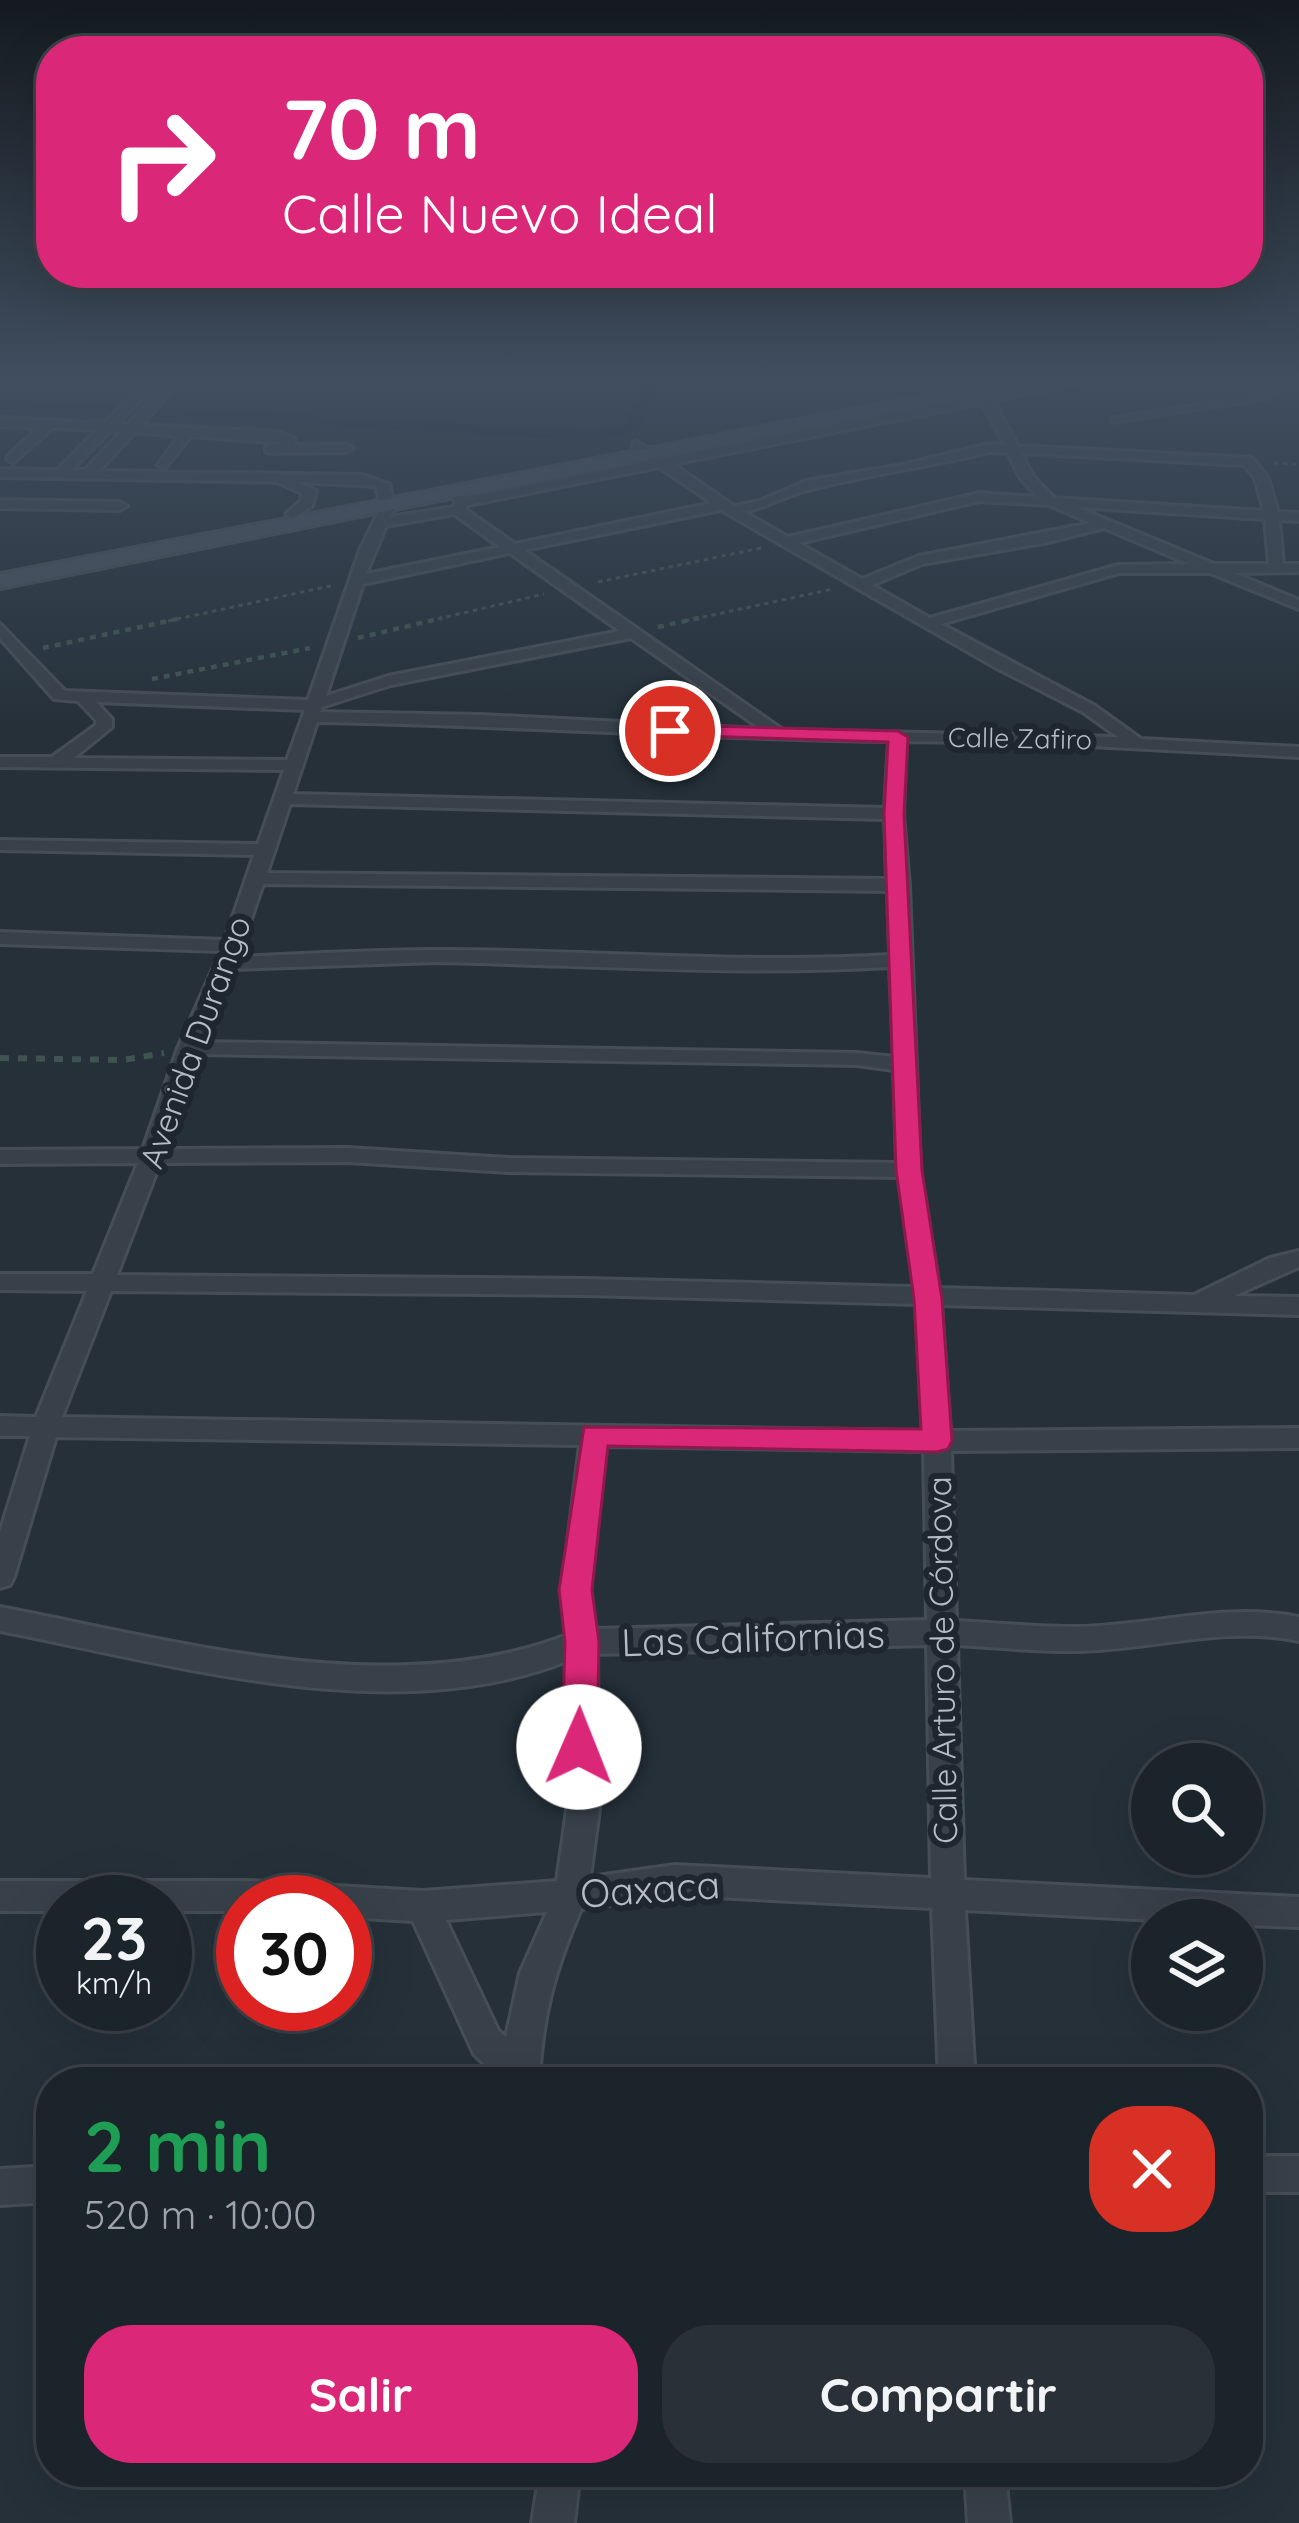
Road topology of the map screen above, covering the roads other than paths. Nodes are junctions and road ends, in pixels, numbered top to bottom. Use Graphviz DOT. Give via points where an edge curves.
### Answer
graph roads {
  1 [pos="309,494"];
  2 [pos="384,494"];
  3 [pos="456,494"];
  4 [pos="492,494"];
  5 [pos="706,494"];
  6 [pos="787,494"];
  7 [pos="1042,494"];
  8 [pos="1265,494"];
  9 [pos="1050,501"];
  10 [pos="459,502"];
  11 [pos="66,505"];
  12 [pos="0,507"];
  13 [pos="386,508"];
  14 [pos="728,508"];
  15 [pos="1185,509"];
  16 [pos="293,514"];
  17 [pos="1271,515"];
  18 [pos="1299,517"];
  19 [pos="1102,524"];
  20 [pos="790,541"];
  21 [pos="513,548"];
  22 [pos="1198,565"];
  23 [pos="1276,566"];
  24 [pos="1299,568"];
  25 [pos="0,570"];
  26 [pos="358,580"];
  27 [pos="0,581"];
  28 [pos="864,583"];
  29 [pos="1299,605"];
  30 [pos="931,622"];
  31 [pos="0,629"];
  32 [pos="637,632"];
  33 [pos="86,700"];
  34 [pos="311,711"];
  35 [pos="776,732"];
  36 [pos="898,737"];
  37 [pos="1135,742"];
  38 [pos="1299,752"];
  39 [pos="0,762"];
  40 [pos="55,763"];
  41 [pos="296,765"];
  42 [pos="284,799"];
  43 [pos="894,814"];
  44 [pos="0,845"];
  45 [pos="263,850"];
  46 [pos="254,878"];
  47 [pos="900,885"];
  48 [pos="0,938"];
  49 [pos="229,954"];
  50 [pos="903,960"];
  51 [pos="189,1048"];
  52 [pos="908,1065"];
  53 [pos="153,1153"];
  54 [pos="0,1157"];
  55 [pos="909,1170"];
  56 [pos="1299,1259"];
  57 [pos="0,1282"];
  58 [pos="104,1282"];
  59 [pos="928,1299"];
  60 [pos="1195,1304"];
  61 [pos="1299,1306"];
  62 [pos="47,1423"];
  63 [pos="0,1426"];
  64 [pos="594,1435"];
  65 [pos="1299,1438"];
  66 [pos="937,1441"];
  67 [pos="0,1577"];
  68 [pos="0,1619"];
  69 [pos="1299,1629"];
  70 [pos="945,1632"];
  71 [pos="582,1642"];
  72 [pos="947,1893"];
  73 [pos="571,1894"];
  74 [pos="0,1896"];
  75 [pos="423,1906"];
  76 [pos="1299,1912"];
  77 [pos="510,2067"];
  78 [pos="521,2067"];
  79 [pos="957,2067"];
  80 [pos="1263,2174"];
  81 [pos="1299,2174"];
  82 [pos="36,2185"];
  83 [pos="0,2187"];
  84 [pos="558,2487"];
  85 [pos="986,2487"];
  86 [pos="554,2523"];
  87 [pos="989,2523"];
  1 -- 16 [label="street"];
  2 -- 13 [label="street"];
  3 -- 13 [label="main road"];
  4 -- 10 [label="main road"];
  5 -- 14 [label="street"];
  6 -- 14 [label="street"];
  7 -- 9 [label="street"];
  8 -- 17 [label="street"];
  9 -- 15 [label="street"];
  9 -- 19 [label="street"];
  9 -- 20 [label="street" via="962,499"];
  10 -- 13 [label="main road"];
  10 -- 21 [label="street"];
  11 -- 12 [label="street"];
  13 -- 16 [label="main road"];
  13 -- 26 [label="street, Avenida Durango"];
  13 -- 27 [label="main road"];
  14 -- 20 [label="street"];
  14 -- 21 [label="street"];
  15 -- 17 [label="street"];
  15 -- 19 [label="street"];
  16 -- 25 [label="main road"];
  17 -- 18 [label="street"];
  17 -- 23 [label="street"];
  19 -- 22 [label="street"];
  19 -- 28 [label="street" via="919,560"];
  20 -- 28 [label="street"];
  21 -- 26 [label="street"];
  21 -- 32 [label="street"];
  22 -- 23 [label="street"];
  22 -- 29 [label="street"];
  22 -- 30 [label="street" via="1118,569"];
  23 -- 24 [label="street"];
  26 -- 34 [label="street, Avenida Durango"];
  28 -- 30 [label="street"];
  30 -- 37 [label="street"];
  31 -- 33 [label="street, Calle Zafiro" via="60,696"];
  32 -- 34 [label="street" via="388,680"];
  32 -- 35 [label="street"];
  33 -- 34 [label="street, Calle Zafiro"];
  33 -- 40 [label="street" via="104,728"];
  34 -- 35 [label="street, Calle Zafiro"];
  34 -- 41 [label="street, Avenida Durango"];
  35 -- 36 [label="street, Calle Zafiro"];
  36 -- 37 [label="street, Calle Zafiro"];
  36 -- 43 [label="street, Calle Arturo de Córdova"];
  37 -- 38 [label="street, Calle Zafiro"];
  39 -- 40 [label="street"];
  40 -- 41 [label="street"];
  41 -- 42 [label="street, Avenida Durango"];
  42 -- 43 [label="street"];
  42 -- 45 [label="street, Avenida Durango"];
  43 -- 47 [label="street, Calle Arturo de Córdova"];
  44 -- 45 [label="street"];
  45 -- 46 [label="street, Avenida Durango"];
  46 -- 47 [label="street"];
  46 -- 49 [label="street, Avenida Durango"];
  47 -- 50 [label="street, Calle Arturo de Córdova"];
  48 -- 49 [label="street"];
  49 -- 50 [label="street" via="785,967"];
  49 -- 51 [label="street, Avenida Durango"];
  50 -- 52 [label="street, Calle Arturo de Córdova"];
  51 -- 52 [label="street"];
  51 -- 53 [label="street, Avenida Durango"];
  52 -- 55 [label="street, Calle Arturo de Córdova"];
  53 -- 54 [label="street"];
  53 -- 55 [label="street"];
  53 -- 58 [label="street, Avenida Durango"];
  55 -- 59 [label="street, Calle Arturo de Córdova"];
  56 -- 60 [label="street"];
  57 -- 58 [label="street"];
  58 -- 59 [label="street"];
  58 -- 62 [label="street, Avenida Durango"];
  59 -- 60 [label="street"];
  59 -- 66 [label="street, Calle Arturo de Córdova"];
  60 -- 61 [label="street"];
  62 -- 63 [label="street"];
  62 -- 64 [label="street"];
  62 -- 67 [label="street, Avenida Durango"];
  64 -- 66 [label="street"];
  64 -- 71 [label="street" via="575,1590"];
  65 -- 66 [label="street"];
  66 -- 70 [label="street, Calle Arturo de Córdova"];
  68 -- 71 [label="street, Las Californias" via="244,1663 423,1678 545,1663"];
  69 -- 70 [label="street, Las Californias" via="1184,1627 1079,1639"];
  70 -- 71 [label="street, Las Californias"];
  70 -- 72 [label="street, Calle Arturo de Córdova"];
  71 -- 73 [label="street" via="584,1810"];
  72 -- 73 [label="street, Oaxaca" via="675,1880"];
  72 -- 76 [label="street, Oaxaca"];
  72 -- 79 [label="street, Calle Arturo de Córdova"];
  73 -- 75 [label="street, Oaxaca"];
  73 -- 78 [label="street" via="537,1972"];
  74 -- 75 [label="street, Oaxaca"];
  75 -- 77 [label="street" via="486,2042"];
  80 -- 81 [label="street"];
  82 -- 83 [label="street"];
  84 -- 86 [label="street"];
  85 -- 87 [label="street"];
}
